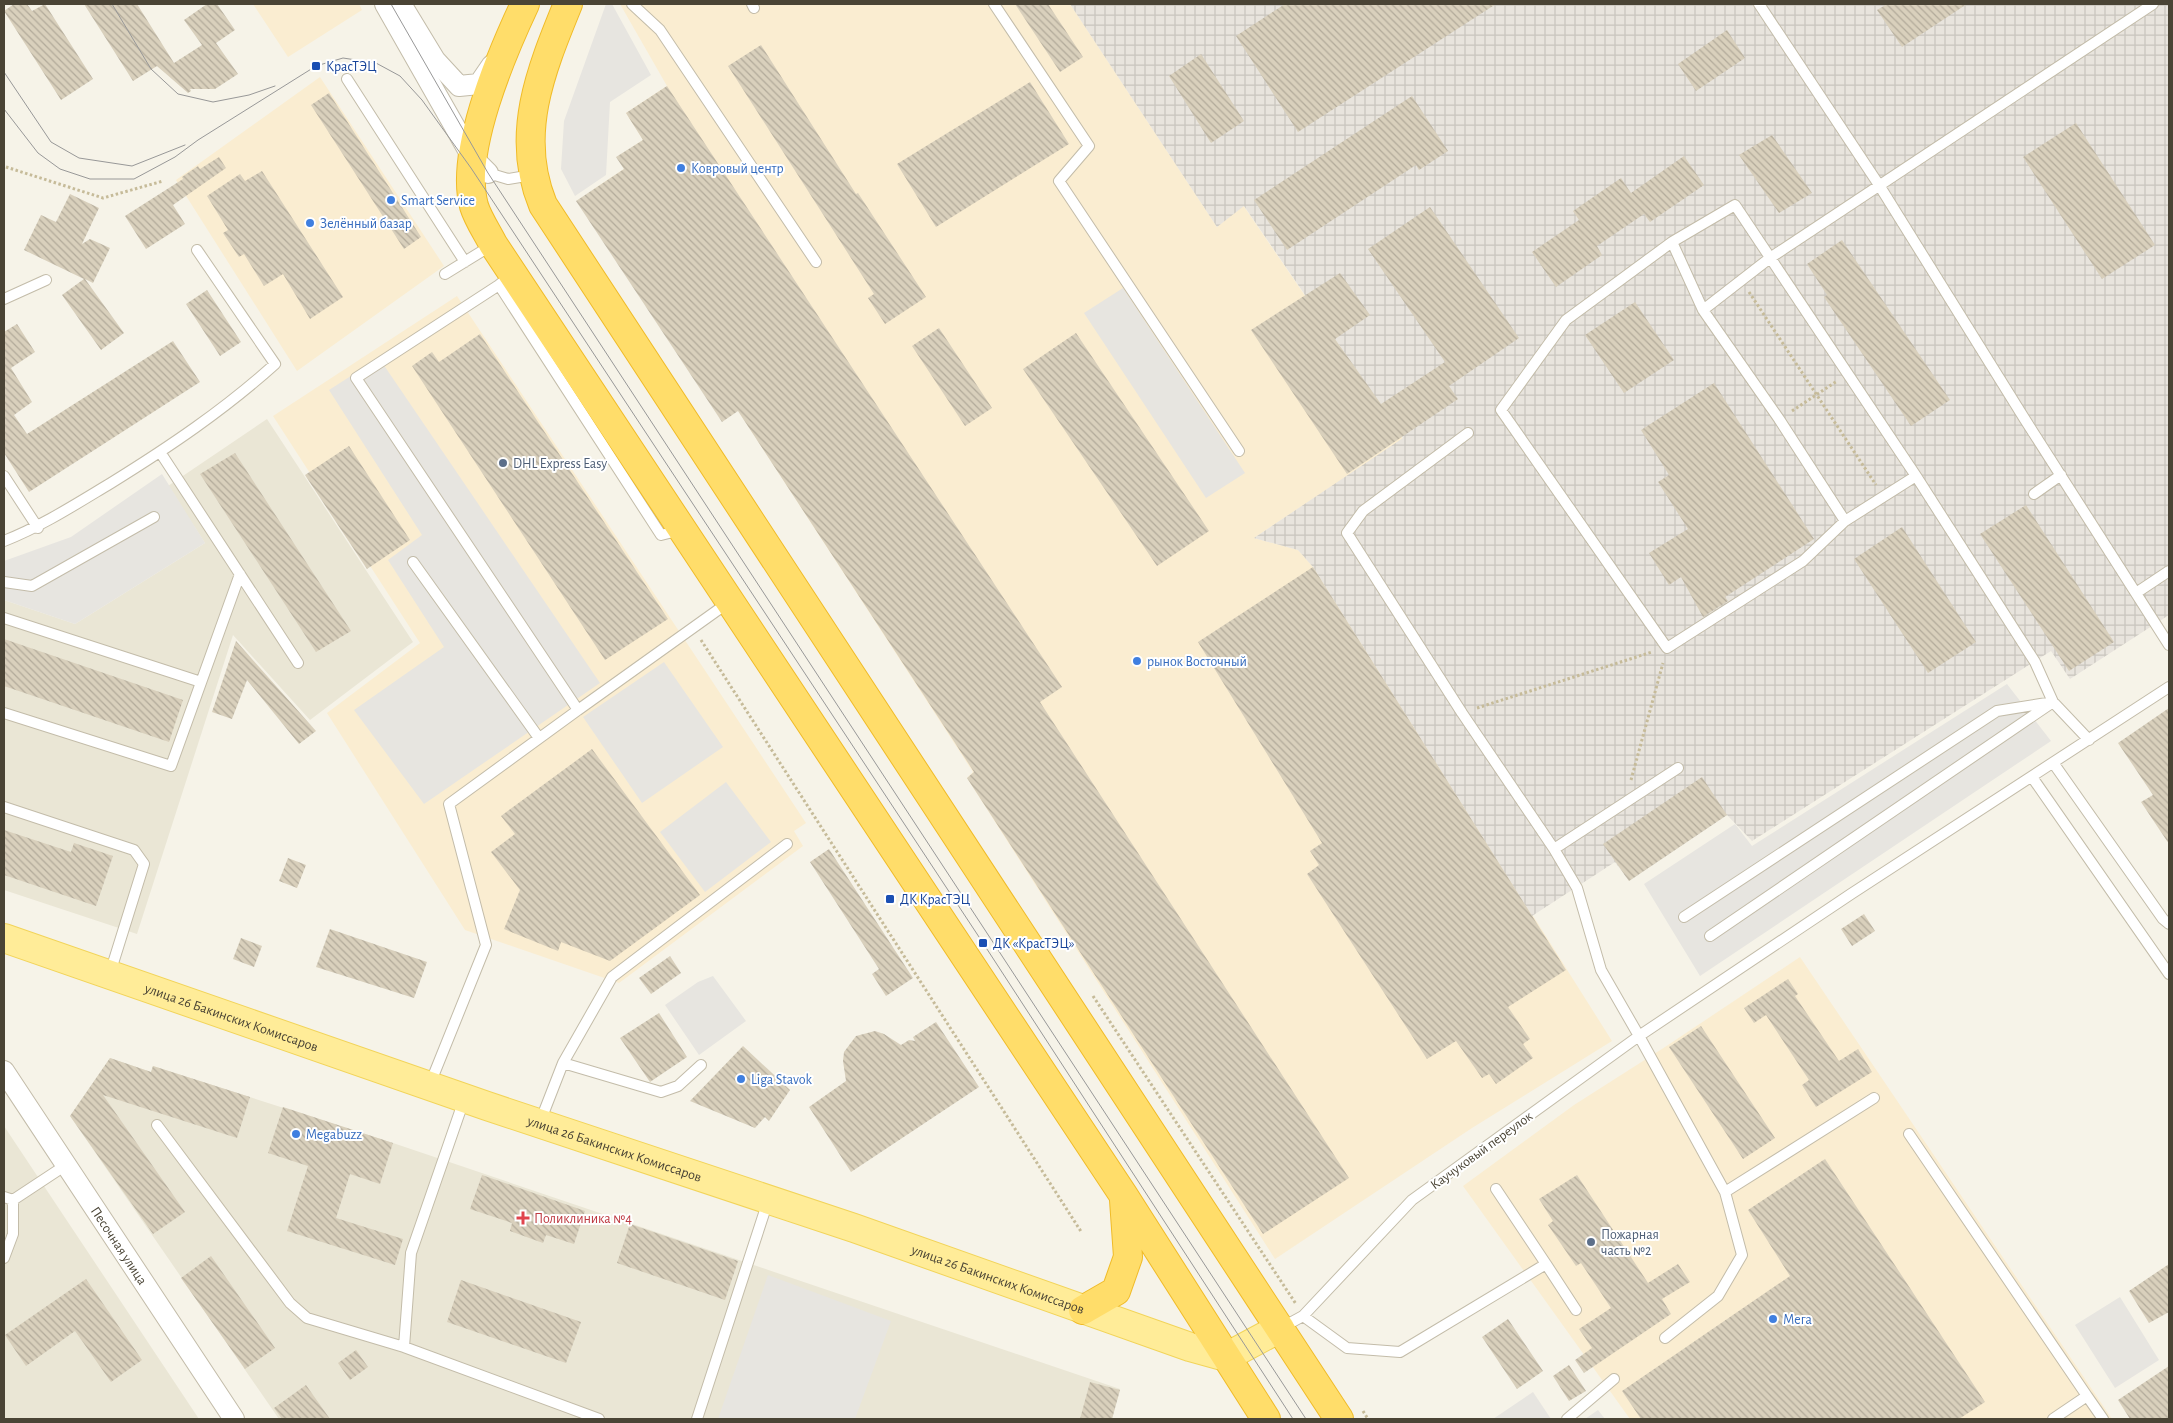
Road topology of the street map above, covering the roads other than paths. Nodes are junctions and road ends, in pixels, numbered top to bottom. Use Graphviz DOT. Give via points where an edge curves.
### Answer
graph roads {
  1 [pos="385,4"];
  2 [pos="401,4"];
  3 [pos="525,4"];
  4 [pos="568,4"];
  5 [pos="632,4"];
  6 [pos="994,4"];
  7 [pos="1759,4"];
  8 [pos="2153,4"];
  9 [pos="505,47"];
  10 [pos="347,79"];
  11 [pos="480,165"];
  12 [pos="532,176"];
  13 [pos="1879,185"];
  14 [pos="1672,242"];
  15 [pos="493,244"];
  16 [pos="197,250"];
  17 [pos="1770,258"];
  18 [pos="465,262"];
  19 [pos="816,262"];
  20 [pos="445,274"];
  21 [pos="46,280"];
  22 [pos="506,280"];
  23 [pos="4,299"];
  24 [pos="1703,310"];
  25 [pos="1468,433"];
  26 [pos="1239,451"];
  27 [pos="160,452"];
  28 [pos="2061,475"];
  29 [pos="4,476"];
  30 [pos="1916,476"];
  31 [pos="2034,494"];
  32 [pos="154,517"];
  33 [pos="1845,521"];
  34 [pos="38,528"];
  35 [pos="4,542"];
  36 [pos="413,562"];
  37 [pos="2169,571"];
  38 [pos="240,574"];
  39 [pos="4,582"];
  40 [pos="2136,593"];
  41 [pos="729,602"];
  42 [pos="4,618"];
  43 [pos="2169,646"];
  44 [pos="298,663"];
  45 [pos="201,682"];
  46 [pos="2169,687"];
  47 [pos="2053,702"];
  48 [pos="578,710"];
  49 [pos="4,713"];
  50 [pos="539,738"];
  51 [pos="2089,740"];
  52 [pos="2054,764"];
  53 [pos="1678,768"];
  54 [pos="2032,777"];
  55 [pos="4,807"];
  56 [pos="787,844"];
  57 [pos="1554,849"];
  58 [pos="1684,917"];
  59 [pos="2169,924"];
  60 [pos="1710,936"];
  61 [pos="4,938"];
  62 [pos="109,974"];
  63 [pos="2169,974"];
  64 [pos="1639,1036"];
  65 [pos="563,1063"];
  66 [pos="701,1065"];
  67 [pos="4,1071"];
  68 [pos="429,1085"];
  69 [pos="465,1098"];
  70 [pos="1874,1098"];
  71 [pos="539,1123"];
  72 [pos="157,1125"];
  73 [pos="1909,1134"];
  74 [pos="66,1165"];
  75 [pos="1496,1189"];
  76 [pos="1725,1192"];
  77 [pos="1124,1196"];
  78 [pos="8,1199"];
  79 [pos="768,1199"];
  80 [pos="4,1258"];
  81 [pos="1546,1264"];
  82 [pos="1083,1310"];
  83 [pos="1576,1310"];
  84 [pos="1292,1322"];
  85 [pos="1665,1338"];
  86 [pos="404,1348"];
  87 [pos="1226,1357"];
  88 [pos="1614,1379"];
  89 [pos="2087,1396"];
  90 [pos="234,1419"];
  91 [pos="599,1419"];
  92 [pos="697,1419"];
  93 [pos="1266,1419"];
  94 [pos="1339,1419"];
  95 [pos="1567,1419"];
  96 [pos="2052,1419"];
  97 [pos="2103,1419"];
  1 -- 11 [label="street"];
  2 -- 9 [label="street" via="435,60 459,86 479,84"];
  3 -- 9 [label="highway"];
  4 -- 12 [label="highway" via="546,58 530,118"];
  5 -- 19 [label="lane" via="660,30"];
  6 -- 26 [label="lane" via="1089,146 1059,181"];
  7 -- 13 [label="lane"];
  8 -- 13 [label="lane"];
  9 -- 11 [label="highway" via="473,146"];
  10 -- 18 [label="lane"];
  11 -- 12 [label="lane" via="508,180"];
  11 -- 15 [label="highway" via="471,168 474,206"];
  12 -- 84 [label="highway" via="548,214 823,636"];
  13 -- 17 [label="lane"];
  13 -- 28 [label="lane"];
  14 -- 17 [label="lane" via="1735,205"];
  14 -- 24 [label="lane"];
  14 -- 33 [label="lane" via="1566,320 1501,410 1667,648 1803,561"];
  15 -- 18 [label="lane"];
  15 -- 22 [label="highway"];
  16 -- 27 [label="lane" via="275,364 238,398"];
  17 -- 24 [label="lane"];
  17 -- 30 [label="lane"];
  18 -- 20 [label="lane"];
  21 -- 23 [label="lane"];
  22 -- 41 [label="highway" via="683,530"];
  22 -- 48 [label="lane" via="356,378"];
  24 -- 33 [label="lane"];
  25 -- 57 [label="lane" via="1363,511 1347,533"];
  27 -- 34 [label="lane"];
  27 -- 38 [label="lane"];
  28 -- 31 [label="lane"];
  28 -- 40 [label="lane"];
  29 -- 34 [label="lane"];
  30 -- 33 [label="lane"];
  30 -- 47 [label="lane" via="2035,662"];
  32 -- 39 [label="lane" via="32,586"];
  34 -- 35 [label="lane"];
  36 -- 50 [label="lane"];
  37 -- 40 [label="lane"];
  38 -- 44 [label="lane"];
  38 -- 45 [label="lane"];
  40 -- 43 [label="lane"];
  41 -- 48 [label="lane"];
  41 -- 77 [label="highway"];
  42 -- 45 [label="lane"];
  45 -- 49 [label="lane" via="171,766"];
  46 -- 51 [label="lane"];
  47 -- 51 [label="lane"];
  47 -- 58 [label="lane" via="1997,711"];
  47 -- 60 [label="lane"];
  48 -- 50 [label="lane"];
  50 -- 68 [label="lane" via="449,804 486,945"];
  51 -- 52 [label="lane, Каучуковый переулок"];
  52 -- 54 [label="lane, Каучуковый переулок"];
  52 -- 59 [label="lane"];
  53 -- 57 [label="lane"];
  54 -- 63 [label="lane"];
  54 -- 64 [label="lane, Каучуковый переулок"];
  55 -- 62 [label="lane" via="134,850 144,864"];
  56 -- 65 [label="lane" via="612,977"];
  57 -- 64 [label="lane" via="1577,888 1601,970"];
  61 -- 62 [label="main road, улица 26 Бакинских Комиссаров"];
  62 -- 68 [label="main road, улица 26 Бакинских Комиссаров"];
  64 -- 76 [label="lane"];
  64 -- 84 [label="lane, Каучуковый переулок" via="1412,1200"];
  65 -- 66 [label="lane" via="661,1092 678,1086"];
  65 -- 71 [label="lane"];
  67 -- 74 [label="street, Песочная улица"];
  68 -- 69 [label="main road, улица 26 Бакинских Комиссаров"];
  69 -- 71 [label="main road, улица 26 Бакинских Комиссаров"];
  69 -- 86 [label="lane" via="412,1253"];
  70 -- 76 [label="lane"];
  71 -- 79 [label="main road, улица 26 Бакинских Комиссаров"];
  72 -- 86 [label="lane" via="290,1303 308,1318"];
  73 -- 89 [label="lane"];
  74 -- 78 [label="lane"];
  74 -- 90 [label="street, Песочная улица"];
  75 -- 81 [label="lane"];
  76 -- 85 [label="lane" via="1742,1255 1718,1296"];
  77 -- 82 [label="highway" via="1128,1257 1116,1291"];
  77 -- 87 [label="highway"];
  78 -- 80 [label="lane" via="13,1234"];
  79 -- 82 [label="main road, улица 26 Бакинских Комиссаров"];
  79 -- 92 [label="lane"];
  81 -- 83 [label="lane"];
  81 -- 84 [label="lane" via="1400,1352 1347,1348"];
  82 -- 87 [label="main road, улица 26 Бакинских Комиссаров" via="1190,1348"];
  84 -- 87 [label="main road"];
  84 -- 94 [label="highway"];
  86 -- 91 [label="lane"];
  87 -- 93 [label="highway"];
  88 -- 95 [label="lane"];
  89 -- 96 [label="lane"];
  89 -- 97 [label="lane"];
}
